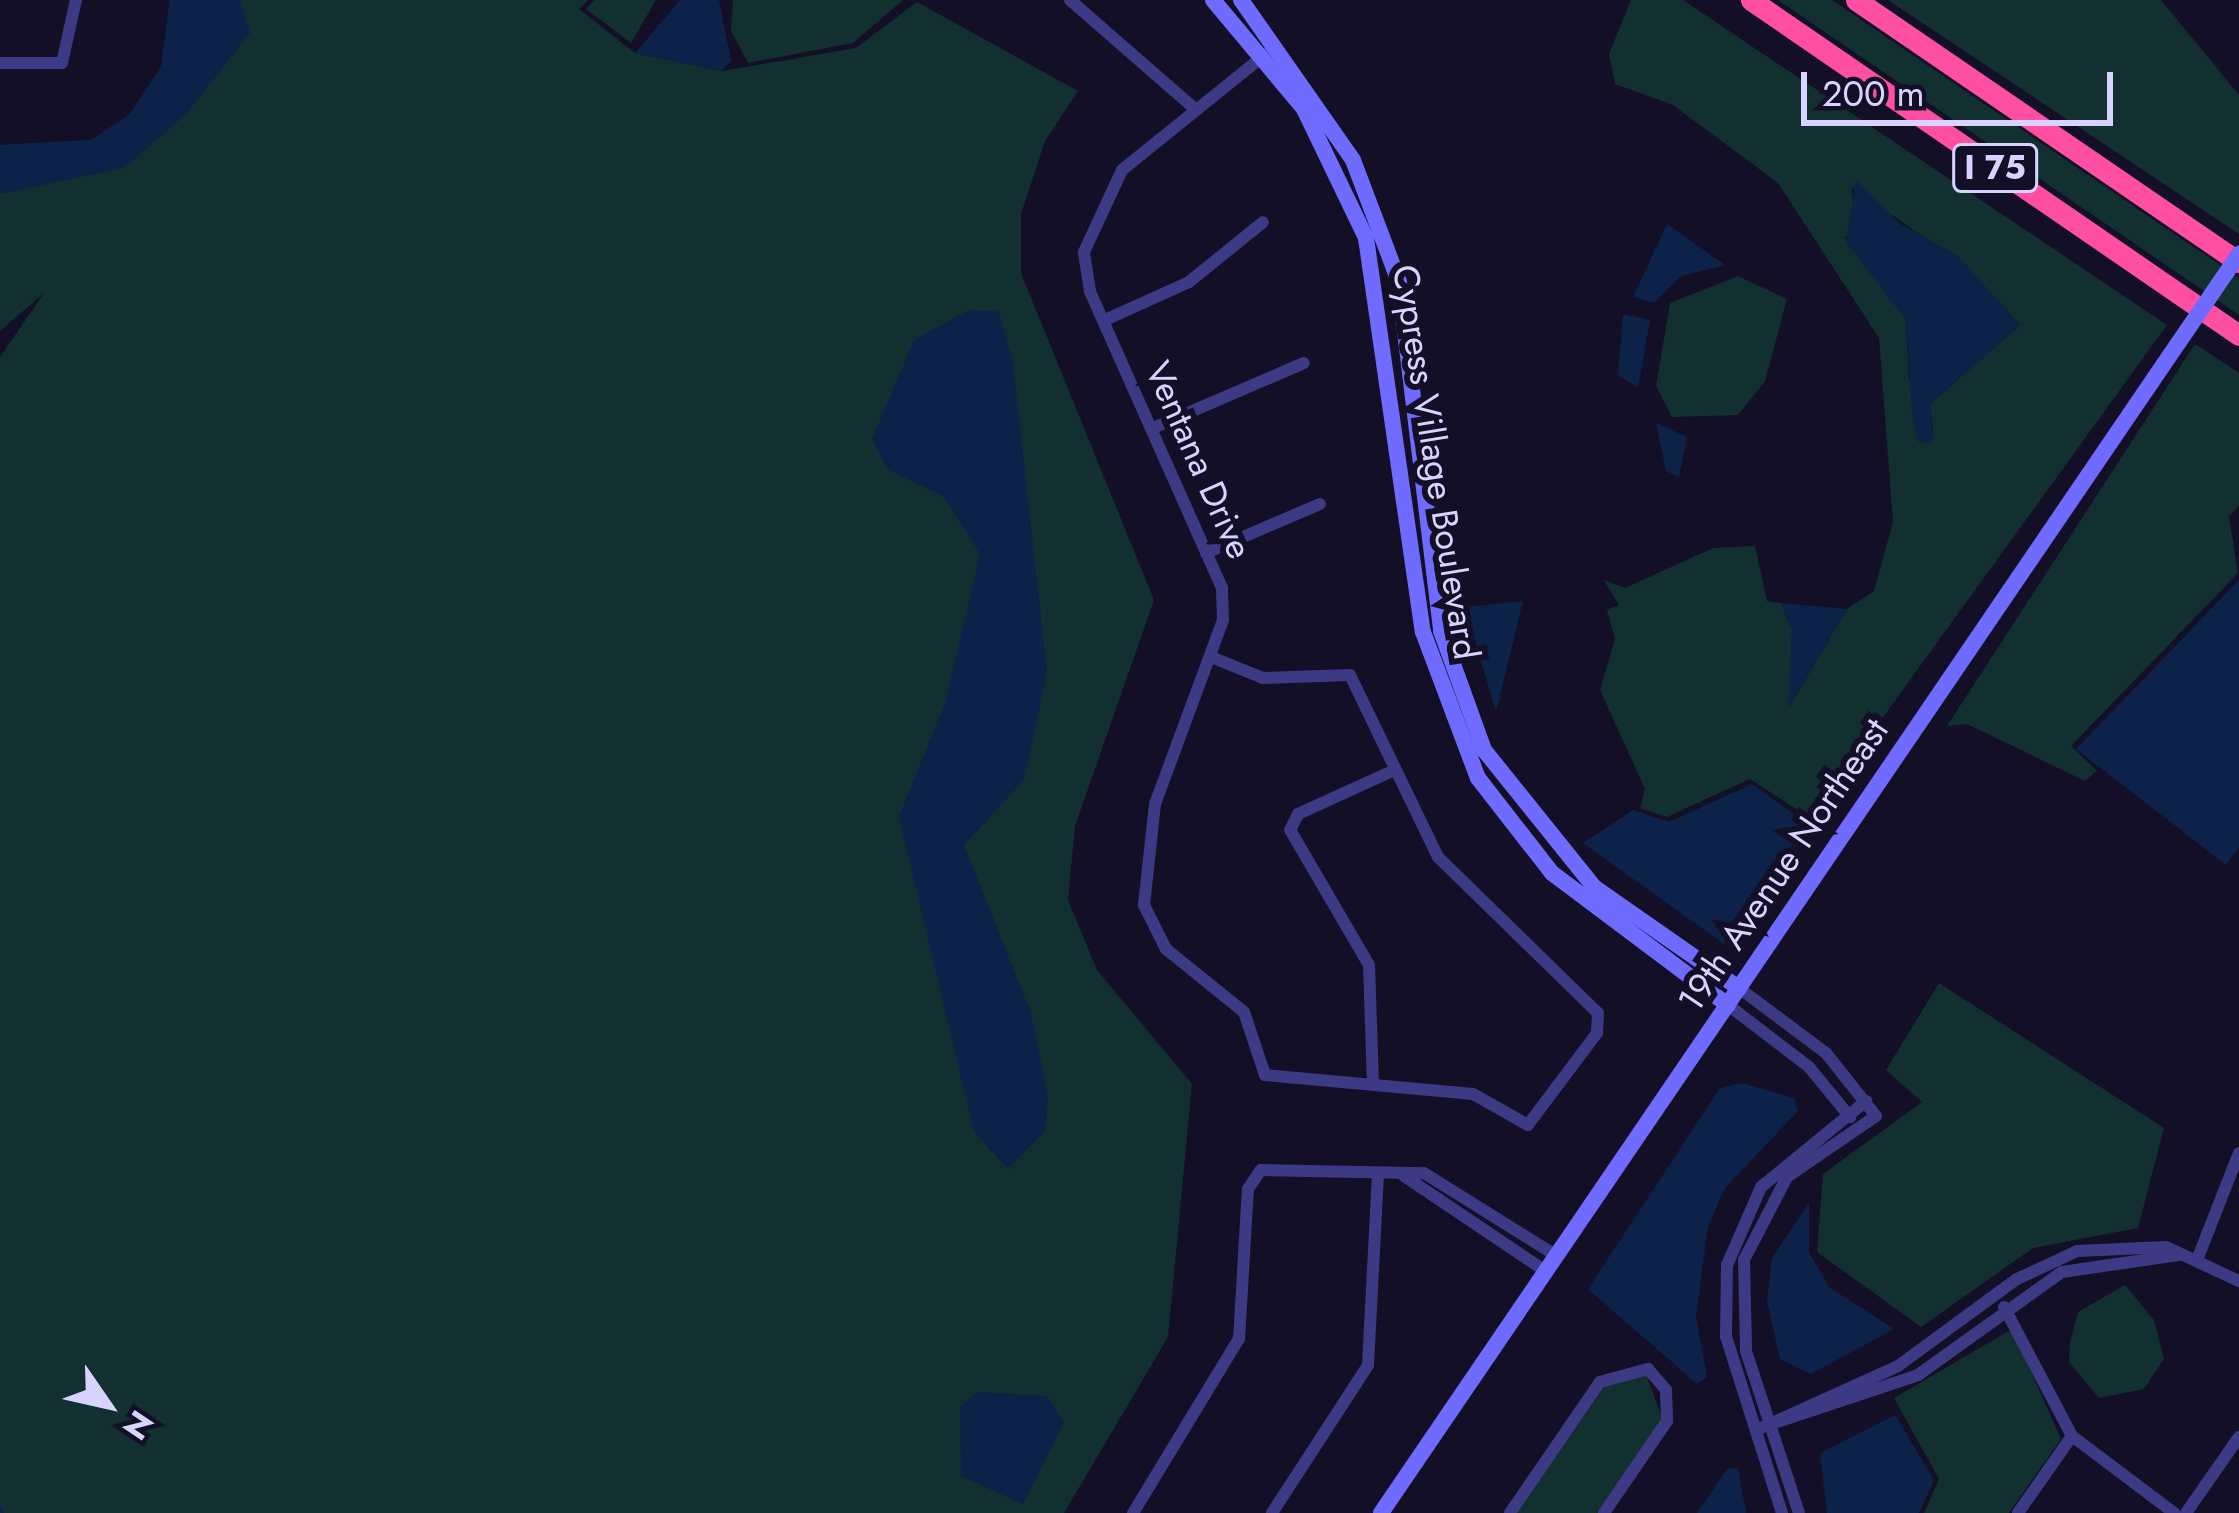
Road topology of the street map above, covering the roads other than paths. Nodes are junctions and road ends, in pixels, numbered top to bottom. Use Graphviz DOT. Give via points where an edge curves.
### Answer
graph roads {
  1 [pos="1070,0"];
  2 [pos="1213,0"];
  3 [pos="1241,0"];
  4 [pos="1750,0"];
  5 [pos="1856,0"];
  6 [pos="75,1"];
  7 [pos="1272,49"];
  8 [pos="0,63"];
  9 [pos="1196,110"];
  10 [pos="1262,223"];
  11 [pos="2239,258"];
  12 [pos="1105,320"];
  13 [pos="2239,335"];
  14 [pos="1304,363"];
  15 [pos="1153,428"];
  16 [pos="1320,503"];
  17 [pos="1206,553"];
  18 [pos="1211,657"];
  19 [pos="1390,772"];
  20 [pos="1739,988"];
  21 [pos="1728,1005"];
  22 [pos="1373,1085"];
  23 [pos="1867,1101"];
  24 [pos="1848,1113"];
  25 [pos="1857,1128"];
  26 [pos="2239,1153"];
  27 [pos="1378,1173"];
  28 [pos="1397,1173"];
  29 [pos="1482,1206"];
  30 [pos="1499,1217"];
  31 [pos="1473,1220"];
  32 [pos="1490,1231"];
  33 [pos="2097,1253"];
  34 [pos="2197,1260"];
  35 [pos="1552,1264"];
  36 [pos="2239,1281"];
  37 [pos="1996,1298"];
  38 [pos="2006,1310"];
  39 [pos="1777,1422"];
  40 [pos="1761,1429"];
  41 [pos="2072,1436"];
  42 [pos="2239,1436"];
  43 [pos="1133,1513"];
  44 [pos="1273,1513"];
  45 [pos="1381,1513"];
  46 [pos="1510,1513"];
  47 [pos="1604,1513"];
  48 [pos="1782,1513"];
  49 [pos="1799,1513"];
  50 [pos="2018,1513"];
  51 [pos="2174,1513"];
  52 [pos="2186,1513"];
  1 -- 9 [label="street"];
  2 -- 7 [label="street, Cypress Village Boulevard"];
  3 -- 7 [label="street, Cypress Village Boulevard"];
  4 -- 13 [label="highway, I 75"];
  5 -- 11 [label="highway, I 75"];
  6 -- 8 [label="street" via="62,63"];
  7 -- 9 [label="street, Ventana Drive"];
  7 -- 20 [label="street, Cypress Village Boulevard" via="1353,160 1400,282 1441,631 1484,750 1562,858"];
  7 -- 21 [label="street, Cypress Village Boulevard" via="1343,176 1366,238 1423,632 1460,741 1552,873"];
  9 -- 12 [label="street, Ventana Drive" via="1122,170 1090,224 1087,271"];
  10 -- 12 [label="street" via="1189,282"];
  11 -- 20 [label="street, 19th Avenue Northeast, bridge"];
  12 -- 15 [label="street, Ventana Drive"];
  14 -- 15 [label="street"];
  15 -- 17 [label="street, Ventana Drive"];
  16 -- 17 [label="street"];
  17 -- 18 [label="street, Ventana Drive" via="1223,620"];
  18 -- 19 [label="street" via="1263,678 1350,675"];
  18 -- 22 [label="street, Ventana Drive" via="1155,804 1144,904 1166,949 1244,1012 1264,1076"];
  19 -- 22 [label="street" via="1298,814 1290,830 1369,965"];
  19 -- 22 [label="street" via="1476,904 1598,1013 1577,1063 1528,1125 1473,1094"];
  20 -- 21 [label="street, 19th Avenue Northeast"];
  20 -- 23 [label="street" via="1826,1053"];
  21 -- 24 [label="street" via="1809,1067"];
  21 -- 35 [label="street, 19th Avenue Northeast"];
  23 -- 24 [label="street"];
  23 -- 25 [label="street" via="1876,1116"];
  24 -- 25 [label="street"];
  24 -- 40 [label="street" via="1761,1187 1732,1244 1726,1336"];
  25 -- 39 [label="street" via="1787,1177 1744,1260 1746,1351"];
  26 -- 34 [label="street"];
  27 -- 28 [label="street"];
  27 -- 43 [label="street" via="1255,1174 1239,1339"];
  27 -- 44 [label="street" via="1368,1366"];
  28 -- 29 [label="street" via="1424,1173"];
  28 -- 31 [label="street"];
  29 -- 30 [label="street"];
  29 -- 31 [label="street"];
  30 -- 32 [label="street"];
  30 -- 35 [label="street"];
  31 -- 32 [label="street"];
  32 -- 35 [label="street"];
  33 -- 34 [label="street"];
  33 -- 37 [label="street" via="2048,1262"];
  33 -- 38 [label="street"];
  34 -- 36 [label="street"];
  35 -- 45 [label="street, 19th Avenue Northeast"];
  37 -- 38 [label="street"];
  37 -- 39 [label="street" via="1898,1366 1795,1407"];
  38 -- 39 [label="street" via="1918,1375"];
  38 -- 41 [label="street"];
  39 -- 40 [label="street"];
  39 -- 49 [label="street"];
  40 -- 48 [label="street"];
  41 -- 50 [label="street"];
  41 -- 51 [label="street"];
  42 -- 52 [label="street"];
  46 -- 47 [label="street" via="1600,1382 1648,1369 1666,1390 1667,1420"];
}
